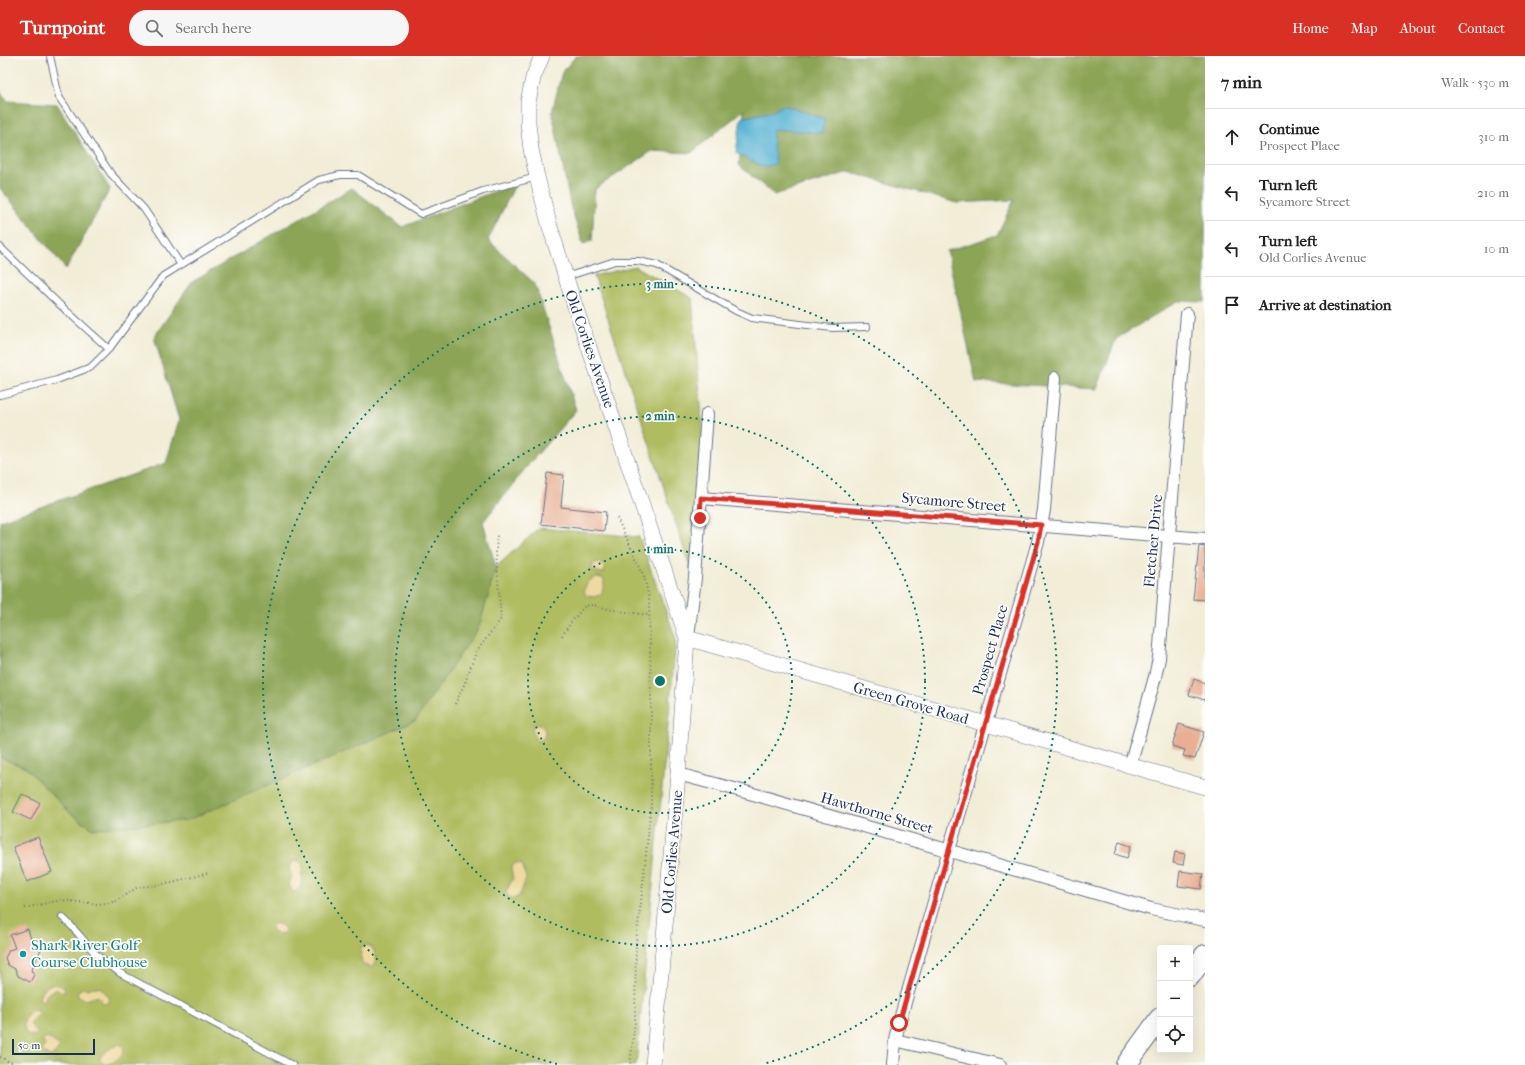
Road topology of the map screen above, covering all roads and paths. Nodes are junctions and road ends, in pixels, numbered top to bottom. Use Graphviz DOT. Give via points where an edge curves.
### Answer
graph roads {
  1 [pos="50,56"];
  2 [pos="542,56"];
  3 [pos="537,177"];
  4 [pos="0,247"];
  5 [pos="181,265"];
  6 [pos="566,277"];
  7 [pos="1187,314"];
  8 [pos="867,326"];
  9 [pos="109,349"];
  10 [pos="1055,378"];
  11 [pos="0,395"];
  12 [pos="707,414"];
  13 [pos="701,498"];
  14 [pos="617,518"];
  15 [pos="1041,525"];
  16 [pos="497,535"];
  17 [pos="1169,536"];
  18 [pos="1205,539"];
  19 [pos="648,615"];
  20 [pos="562,636"];
  21 [pos="687,638"];
  22 [pos="455,704"];
  23 [pos="985,724"];
  24 [pos="1130,766"];
  25 [pos="678,774"];
  26 [pos="1205,787"];
  27 [pos="948,851"];
  28 [pos="209,872"];
  29 [pos="25,908"];
  30 [pos="62,917"];
  31 [pos="1205,920"];
  32 [pos="1205,955"];
  33 [pos="1193,972"];
  34 [pos="1157,1022"];
  35 [pos="895,1040"];
  36 [pos="0,1057"];
  37 [pos="16,1065"];
  38 [pos="292,1065"];
  39 [pos="630,1065"];
  40 [pos="653,1065"];
  41 [pos="893,1065"];
  42 [pos="1000,1065"];
  43 [pos="1126,1065"];
  1 -- 5 [label="lane" via="58,97 111,174 144,209"];
  2 -- 3 [label="street, Old Corlies Avenue" via="533,78 528,102 528,123"];
  3 -- 5 [label="lane" via="483,192 421,214 358,175 340,175 319,180"];
  3 -- 6 [label="street, Old Corlies Avenue"];
  4 -- 9 [label="lane"];
  5 -- 9 [label="lane" via="163,276"];
  6 -- 8 [label="lane" via="615,261 638,260 657,265 752,318 832,328"];
  6 -- 21 [label="street, Old Corlies Avenue"];
  7 -- 17 [label="street, Fletcher Drive"];
  9 -- 11 [label="lane" via="91,367 57,380"];
  10 -- 15 [label="street, Prospect Place" via="1048,475"];
  12 -- 13 [label="street, Old Corlies Avenue"];
  13 -- 15 [label="street, Sycamore Street"];
  13 -- 21 [label="street, Old Corlies Avenue"];
  14 -- 19 [label="path" via="644,575 649,599"];
  15 -- 17 [label="street, Sycamore Street"];
  15 -- 23 [label="street, Prospect Place"];
  16 -- 22 [label="path" via="501,619 476,652"];
  17 -- 18 [label="street, Sycamore Street"];
  17 -- 24 [label="street, Fletcher Drive" via="1159,658"];
  19 -- 20 [label="path" via="593,605 585,606"];
  19 -- 39 [label="path" via="651,805 636,942 635,1022"];
  21 -- 23 [label="street, Green Grove Road"];
  21 -- 25 [label="street, Old Corlies Avenue"];
  23 -- 24 [label="street, Green Grove Road"];
  23 -- 27 [label="street, Prospect Place"];
  24 -- 26 [label="street, Green Grove Road"];
  25 -- 27 [label="street, Hawthorne Street"];
  25 -- 40 [label="street, Old Corlies Avenue"];
  27 -- 31 [label="street, Hawthorne Street" via="1151,909"];
  27 -- 35 [label="street, Prospect Place"];
  28 -- 29 [label="path" via="158,885 138,887 108,903 61,900"];
  30 -- 38 [label="lane" via="111,967"];
  32 -- 33 [label="highway"];
  34 -- 43 [label="highway"];
  35 -- 41 [label="street, Prospect Place"];
  35 -- 42 [label="street"];
  36 -- 37 [label="path"];
}
